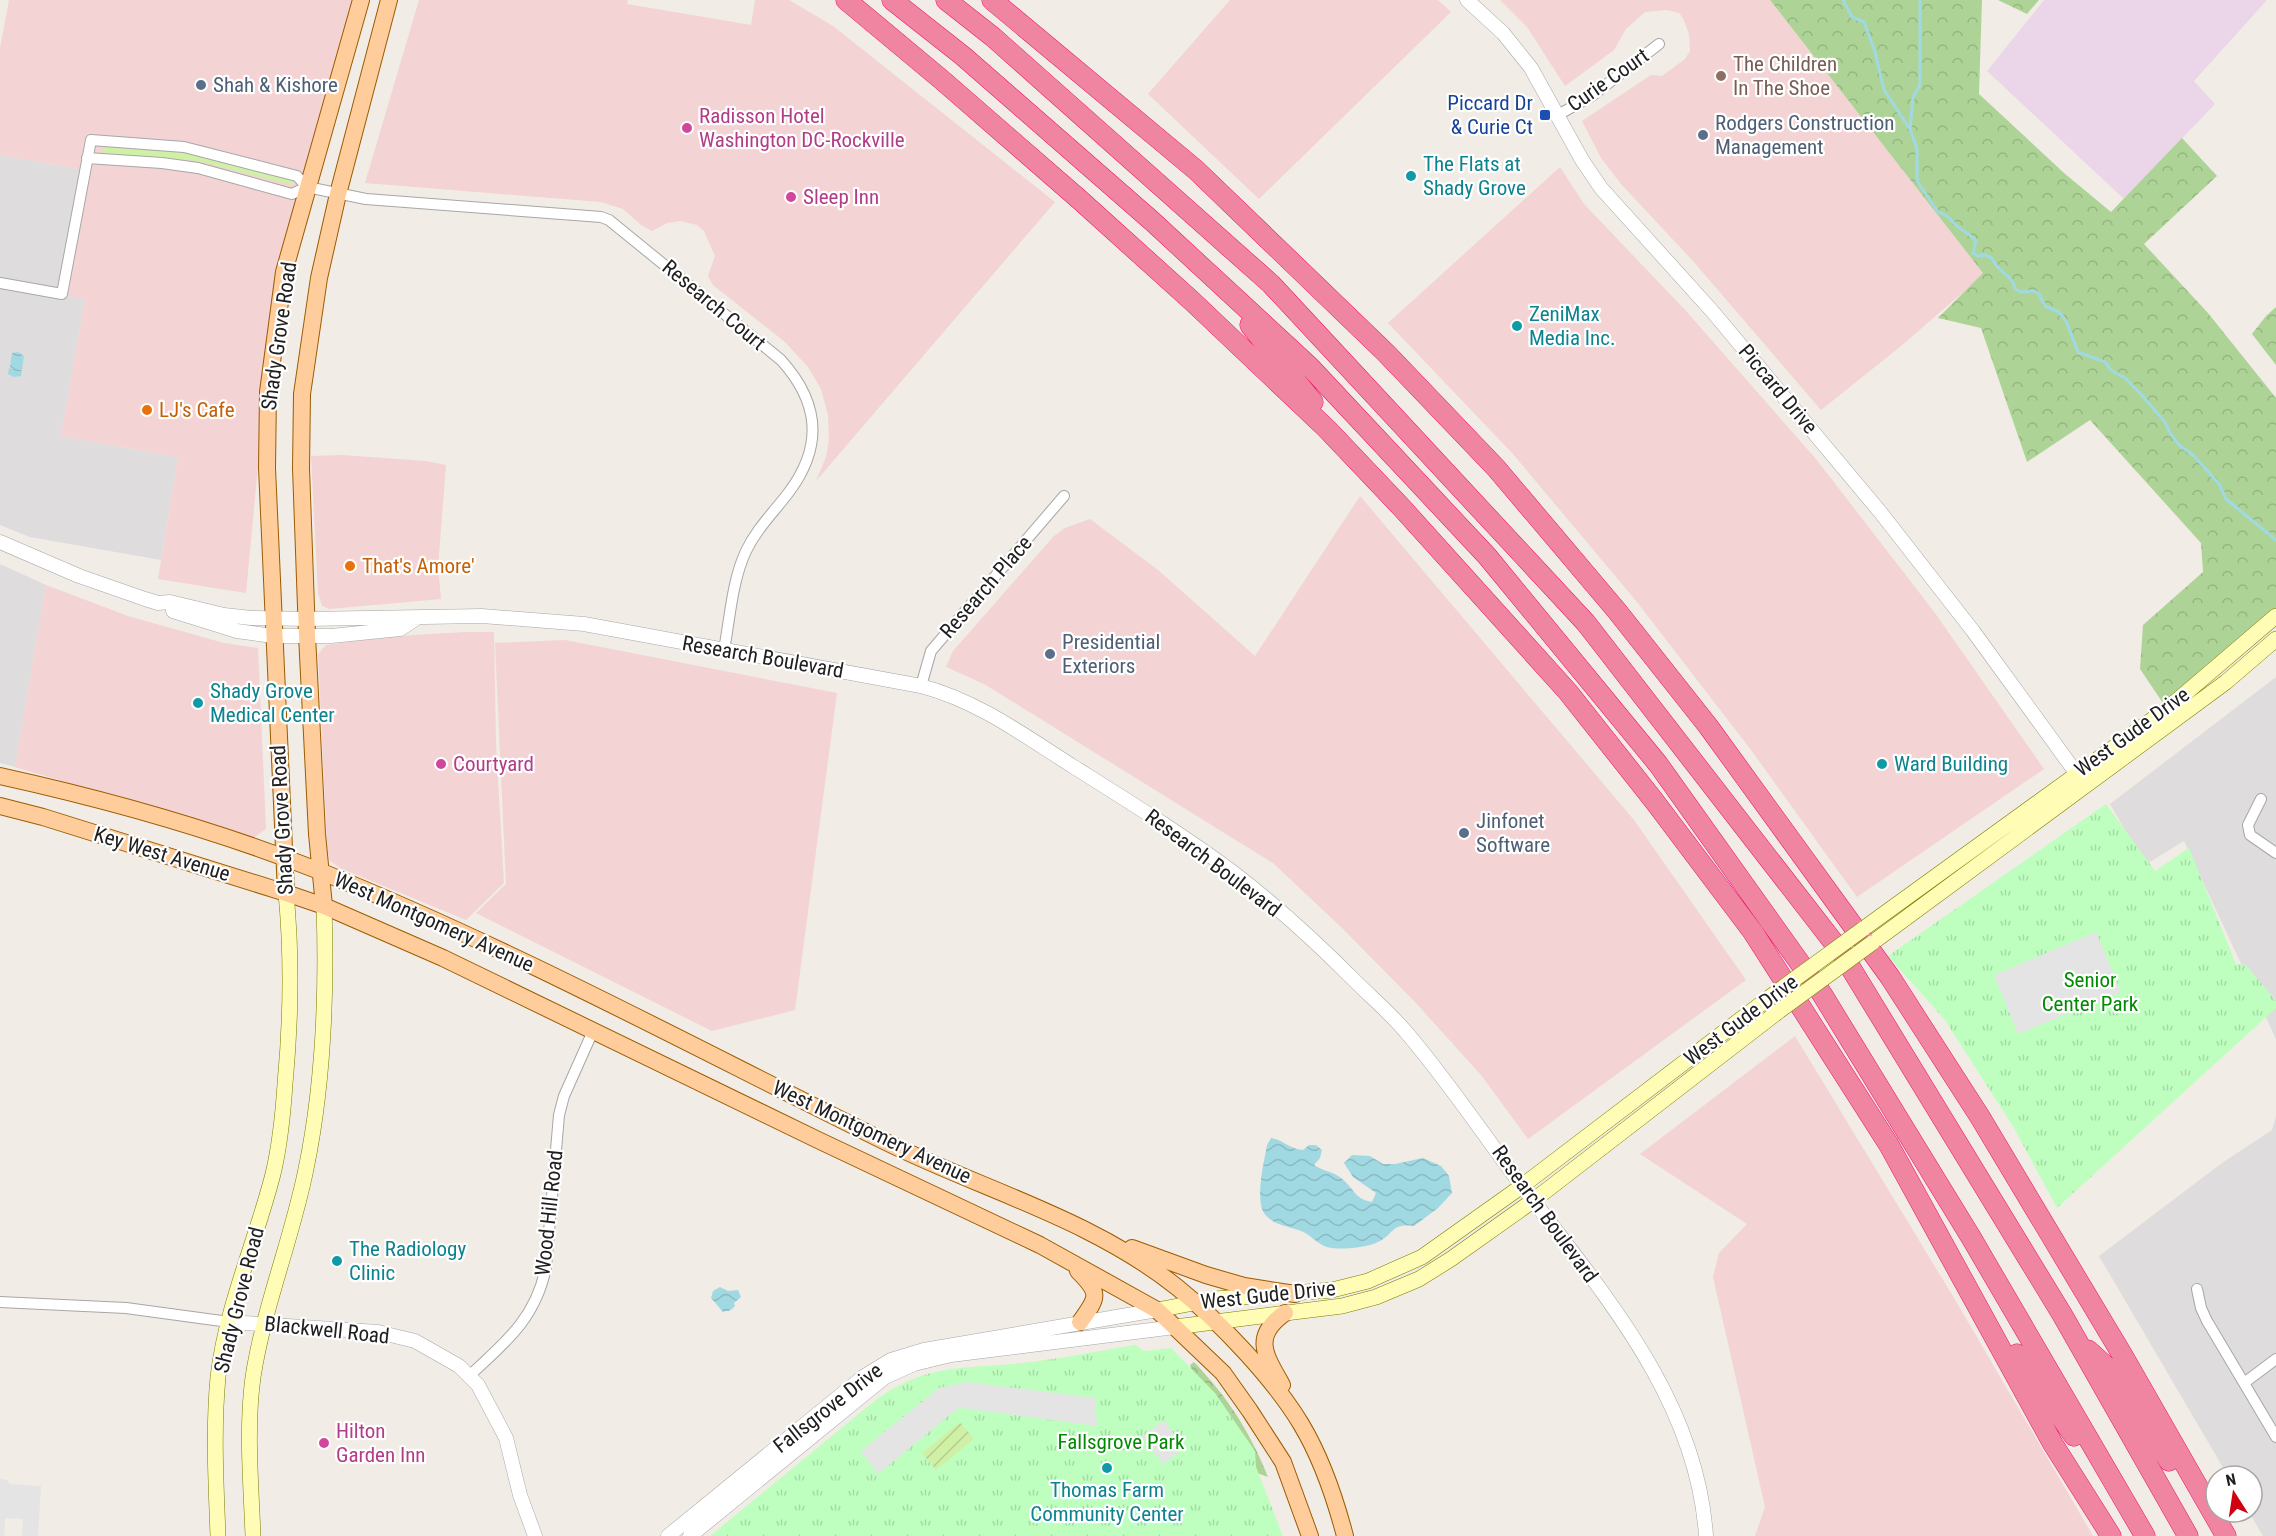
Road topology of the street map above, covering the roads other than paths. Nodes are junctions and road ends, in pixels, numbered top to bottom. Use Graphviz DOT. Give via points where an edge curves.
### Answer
graph roads {
  1 [pos="361,0"];
  2 [pos="389,0"];
  3 [pos="846,0"];
  4 [pos="892,0"];
  5 [pos="946,0"];
  6 [pos="1467,0"];
  7 [pos="996,3"];
  8 [pos="1659,44"];
  9 [pos="1558,115"];
  10 [pos="87,158"];
  11 [pos="307,187"];
  12 [pos="338,194"];
  13 [pos="1192,256"];
  14 [pos="0,283"];
  15 [pos="1064,496"];
  16 [pos="1402,508"];
  17 [pos="0,542"];
  18 [pos="2276,616"];
  19 [pos="273,627"];
  20 [pos="307,627"];
  21 [pos="2276,639"];
  22 [pos="724,650"];
  23 [pos="921,686"];
  24 [pos="0,776"];
  25 [pos="2080,779"];
  26 [pos="2261,799"];
  27 [pos="0,806"];
  28 [pos="281,818"];
  29 [pos="249,847"];
  30 [pos="2276,853"];
  31 [pos="283,858"];
  32 [pos="320,871"];
  33 [pos="286,893"];
  34 [pos="324,906"];
  35 [pos="593,1030"];
  36 [pos="1522,1186"];
  37 [pos="1534,1200"];
  38 [pos="1102,1237"];
  39 [pos="1951,1258"];
  40 [pos="1067,1260"];
  41 [pos="2197,1289"];
  42 [pos="1295,1293"];
  43 [pos="0,1302"];
  44 [pos="1195,1302"];
  45 [pos="1156,1310"];
  46 [pos="1285,1313"];
  47 [pos="229,1322"];
  48 [pos="1080,1322"];
  49 [pos="1215,1323"];
  50 [pos="264,1324"];
  51 [pos="1174,1327"];
  52 [pos="2074,1337"];
  53 [pos="2276,1359"];
  54 [pos="469,1376"];
  55 [pos="2244,1383"];
  56 [pos="1301,1424"];
  57 [pos="2276,1437"];
  58 [pos="2126,1504"];
  59 [pos="218,1536"];
  60 [pos="253,1536"];
  61 [pos="535,1536"];
  62 [pos="668,1536"];
  63 [pos="690,1536"];
  64 [pos="1310,1536"];
  65 [pos="1345,1536"];
  66 [pos="1706,1536"];
  67 [pos="2111,1536"];
  68 [pos="2145,1536"];
  69 [pos="2188,1536"];
  70 [pos="2219,1536"];
  71 [pos="2226,1536"];
  1 -- 11 [label="main road, Shady Grove Road"];
  2 -- 12 [label="main road, Shady Grove Road"];
  3 -- 16 [label="highway" via="1192,301 1327,429"];
  4 -- 13 [label="highway" via="963,56"];
  5 -- 52 [label="highway" via="993,37 1271,284 1586,623 1841,952"];
  6 -- 9 [label="street, Piccard Drive" via="1503,33 1531,68"];
  7 -- 71 [label="highway" via="1196,170 1386,353 1496,468 1617,611 1708,726 1890,977 1986,1127"];
  8 -- 9 [label="street, Curie Court" via="1593,95"];
  9 -- 25 [label="street, Piccard Drive" via="1601,188 1712,311 1881,513"];
  10 -- 11 [label="street" via="198,168 292,194"];
  10 -- 11 [label="street" via="91,140 184,147 297,176"];
  10 -- 14 [label="street" via="62,294"];
  11 -- 12 [label="street, Research Court"];
  11 -- 19 [label="main road, Shady Grove Road" via="284,272 268,392"];
  12 -- 20 [label="main road, Shady Grove Road" via="319,278 302,394"];
  12 -- 22 [label="street, Research Court" via="602,217 781,360 798,378 810,407 813,428 806,465 790,492 761,524 745,553"];
  13 -- 16 [label="highway"];
  13 -- 58 [label="highway" via="1310,367 1487,556 1658,764 1822,994 1972,1239"];
  15 -- 23 [label="street, Research Place" via="931,651"];
  16 -- 39 [label="highway" via="1568,692 1753,932 1889,1145"];
  17 -- 19 [label="street, Research Boulevard" via="79,576 158,603 170,602"];
  18 -- 25 [label="main road, West Gude Drive"];
  19 -- 20 [label="street, Research Boulevard"];
  19 -- 28 [label="main road, Shady Grove Road"];
  20 -- 22 [label="street, Research Boulevard" via="331,636 400,629 419,617 482,616 585,624"];
  20 -- 32 [label="main road, Shady Grove Road"];
  21 -- 25 [label="main road, West Gude Drive" via="2226,682"];
  22 -- 23 [label="street, Research Boulevard"];
  23 -- 36 [label="street, Research Boulevard" via="980,708 1142,810 1260,894 1405,1030"];
  24 -- 29 [label="main road, Key West Avenue" via="194,827"];
  25 -- 36 [label="main road, West Gude Drive, bridge" via="1863,929"];
  25 -- 37 [label="main road, West Gude Drive, bridge"];
  26 -- 30 [label="street" via="2248,825 2250,835"];
  27 -- 33 [label="main road, Key West Avenue"];
  28 -- 29 [label="main road" via="274,834"];
  28 -- 31 [label="main road, Shady Grove Road"];
  29 -- 31 [label="main road, Key West Avenue"];
  31 -- 32 [label="main road, West Montgomery Avenue"];
  31 -- 33 [label="main road, Shady Grove Road"];
  32 -- 34 [label="main road, Shady Grove Road"];
  32 -- 38 [label="main road, West Montgomery Avenue" via="522,959 892,1145"];
  33 -- 34 [label="main road, Key West Avenue"];
  33 -- 47 [label="main road, Shady Grove Road" via="290,989 281,1130 273,1173"];
  34 -- 35 [label="main road, West Montgomery Avenue"];
  34 -- 50 [label="main road, Shady Grove Road" via="322,1069 306,1170"];
  35 -- 40 [label="main road, West Montgomery Avenue"];
  35 -- 54 [label="street, Wood Hill Road" via="559,1115 543,1284 516,1333"];
  36 -- 37 [label="street, Research Boulevard"];
  36 -- 42 [label="main road, West Gude Drive" via="1422,1257 1397,1269 1332,1290"];
  37 -- 46 [label="main road, West Gude Drive" via="1419,1279 1342,1306"];
  37 -- 66 [label="street, Research Boulevard" via="1624,1324 1672,1406 1701,1490"];
  38 -- 42 [label="main road" via="1206,1275 1244,1286"];
  38 -- 44 [label="main road, West Montgomery Avenue"];
  39 -- 58 [label="highway" via="2052,1407"];
  39 -- 67 [label="highway" via="2053,1444"];
  40 -- 45 [label="main road, West Montgomery Avenue"];
  40 -- 48 [label="main road" via="1094,1287 1092,1305"];
  41 -- 55 [label="street" via="2207,1321"];
  42 -- 44 [label="main road, West Gude Drive"];
  43 -- 47 [label="street, Blackwell Road" via="126,1308"];
  44 -- 45 [label="main road, West Gude Drive"];
  44 -- 49 [label="main road, West Montgomery Avenue"];
  45 -- 48 [label="street, Fallsgrove Drive"];
  45 -- 51 [label="main road, West Montgomery Avenue"];
  46 -- 49 [label="main road, West Gude Drive"];
  46 -- 56 [label="main road" via="1270,1326 1263,1347"];
  47 -- 50 [label="street, Blackwell Road"];
  47 -- 59 [label="main road, Shady Grove Road" via="218,1375 214,1430"];
  48 -- 62 [label="street, Fallsgrove Drive" via="924,1350 891,1360 863,1377"];
  49 -- 51 [label="main road, West Gude Drive"];
  49 -- 56 [label="main road, West Montgomery Avenue" via="1255,1364"];
  50 -- 54 [label="street, Blackwell Road" via="378,1332 415,1341"];
  50 -- 60 [label="main road, Shady Grove Road" via="253,1379 249,1431"];
  51 -- 63 [label="street, Fallsgrove Drive" via="951,1355 914,1364 885,1377"];
  51 -- 64 [label="main road" via="1223,1373 1251,1411 1283,1462"];
  52 -- 69 [label="highway"];
  52 -- 70 [label="highway" via="2108,1368"];
  53 -- 55 [label="street"];
  54 -- 61 [label="street, Blackwell Road" via="488,1401 506,1438"];
  55 -- 57 [label="street"];
  56 -- 65 [label="main road, West Montgomery Avenue" via="1324,1470"];
  58 -- 68 [label="highway"];
}
